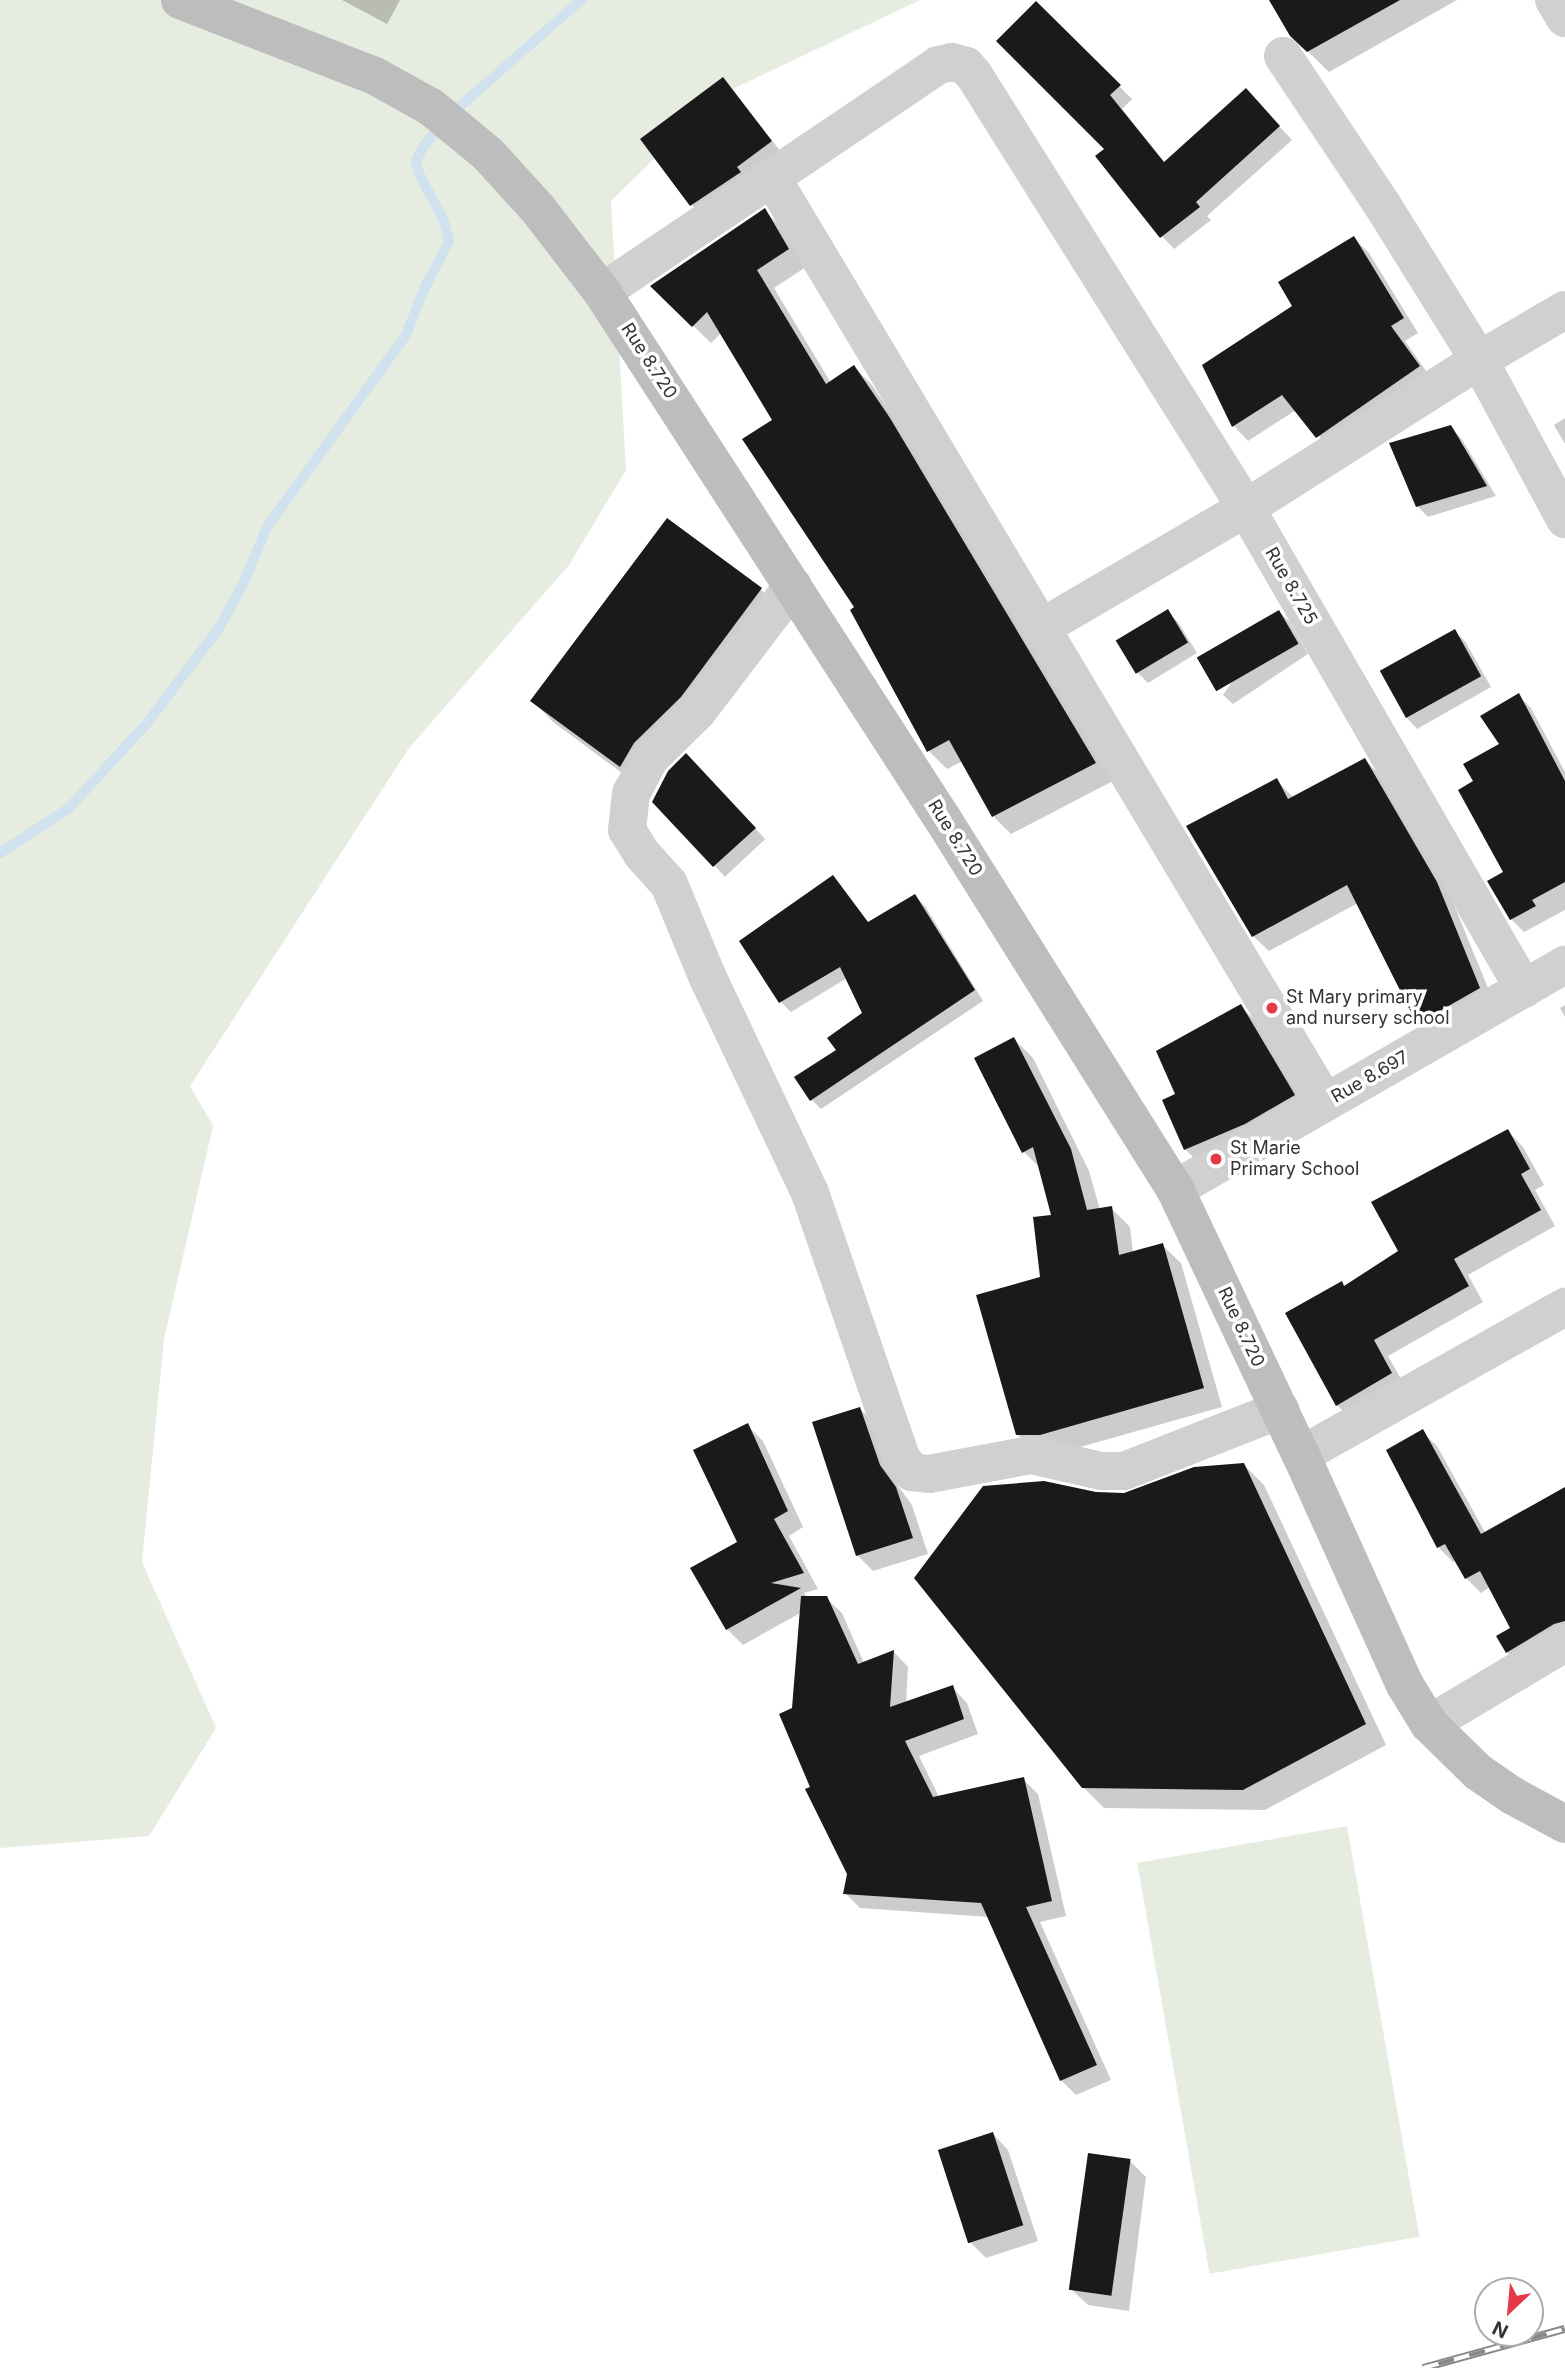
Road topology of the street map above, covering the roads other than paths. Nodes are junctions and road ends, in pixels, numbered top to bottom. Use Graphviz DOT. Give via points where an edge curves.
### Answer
graph roads {
  1 [pos="180,0"];
  2 [pos="1554,0"];
  3 [pos="1565,18"];
  4 [pos="1283,56"];
  5 [pos="772,178"];
  6 [pos="603,292"];
  7 [pos="1565,310"];
  8 [pos="1479,360"];
  9 [pos="1246,508"];
  10 [pos="1565,519"];
  11 [pos="793,586"];
  12 [pos="1041,628"];
  13 [pos="1565,965"];
  14 [pos="1524,989"];
  15 [pos="1325,1102"];
  16 [pos="1175,1189"];
  17 [pos="1565,1307"];
  18 [pos="1280,1410"];
  19 [pos="1301,1455"];
  20 [pos="1565,1643"];
  21 [pos="1429,1724"];
  22 [pos="1565,1824"];
  1 -- 6 [label="main road, Rue 8.720" via="375,76 431,107 488,154"];
  2 -- 3 [label="street"];
  4 -- 8 [label="street"];
  5 -- 6 [label="street"];
  5 -- 9 [label="street, Rue 8.725" via="938,65 966,66"];
  5 -- 12 [label="street"];
  6 -- 11 [label="main road, Rue 8.720"];
  7 -- 8 [label="street"];
  8 -- 9 [label="street"];
  8 -- 10 [label="street"];
  9 -- 12 [label="street"];
  9 -- 14 [label="street, Rue 8.725"];
  11 -- 16 [label="main road, Rue 8.720"];
  11 -- 18 [label="street" via="697,712 650,758 631,793 627,830 669,884 708,978 810,1193 901,1458 912,1472 929,1474 1031,1455 1101,1471 1124,1471"];
  12 -- 15 [label="street"];
  13 -- 14 [label="street, Rue 8.697"];
  14 -- 15 [label="street, Rue 8.697"];
  15 -- 16 [label="street, Rue 8.697"];
  16 -- 18 [label="main road, Rue 8.720"];
  17 -- 19 [label="street"];
  18 -- 19 [label="main road, Rue 8.720"];
  19 -- 21 [label="main road, Rue 8.720" via="1405,1685"];
  20 -- 21 [label="street"];
  21 -- 22 [label="main road, Rue 8.720" via="1478,1772"];
}
